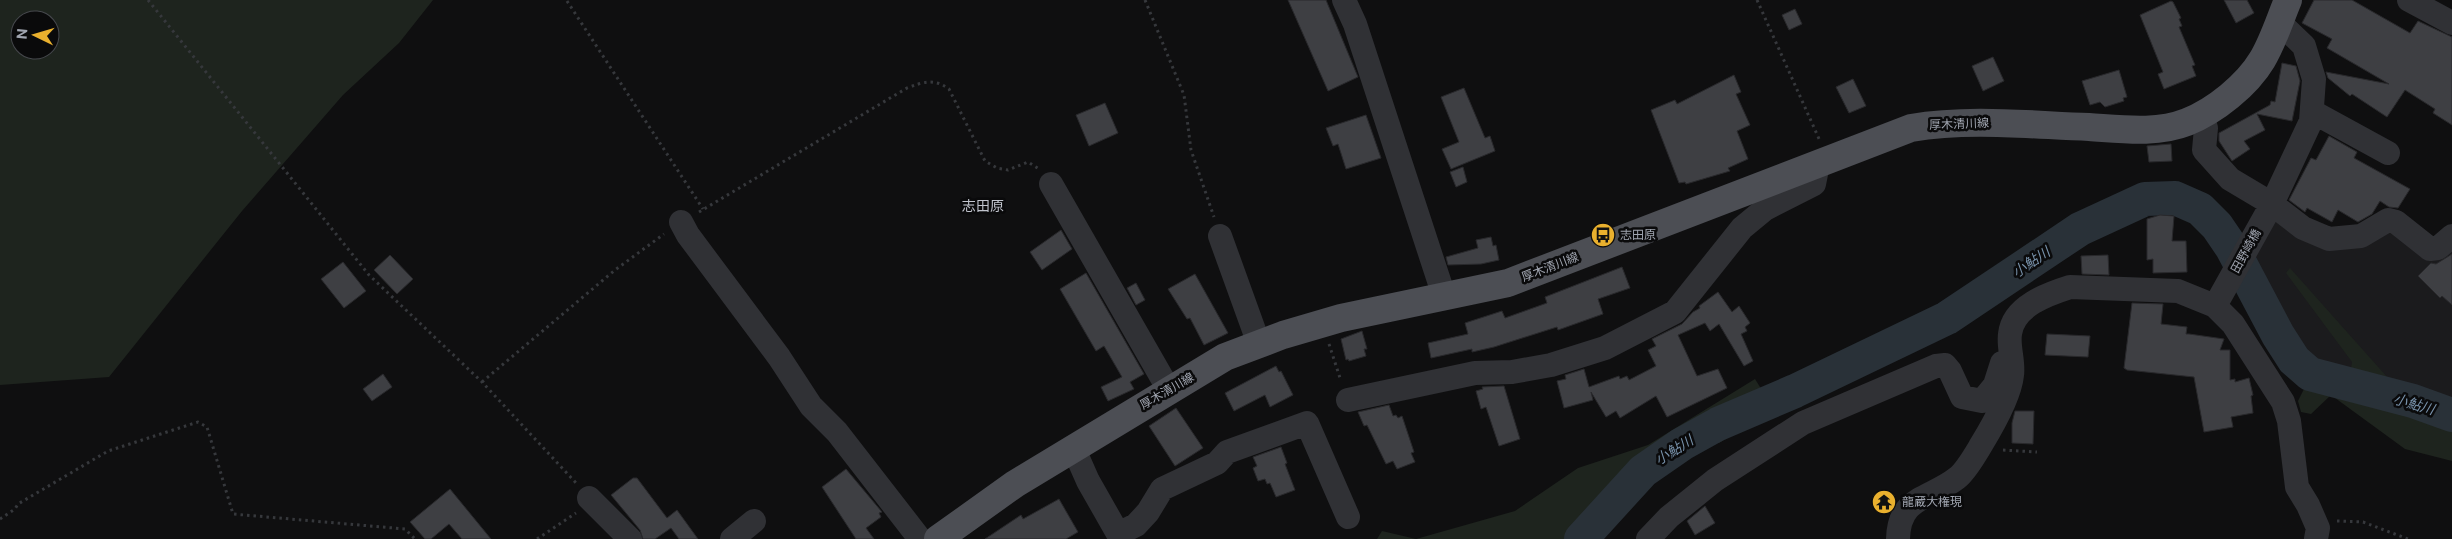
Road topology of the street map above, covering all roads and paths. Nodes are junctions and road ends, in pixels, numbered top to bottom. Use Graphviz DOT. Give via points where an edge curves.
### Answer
graph roads {
  1 [pos="148,0"];
  2 [pos="1144,0"];
  3 [pos="1344,0"];
  4 [pos="1757,0"];
  5 [pos="2408,0"];
  6 [pos="567,1"];
  7 [pos="2283,11"];
  8 [pos="2452,23"];
  9 [pos="2313,112"];
  10 [pos="2201,115"];
  11 [pos="2388,153"];
  12 [pos="1823,162"];
  13 [pos="1051,184"];
  14 [pos="2271,207"];
  15 [pos="703,209"];
  16 [pos="682,222"];
  17 [pos="1220,236"];
  18 [pos="2452,236"];
  19 [pos="1444,296"];
  20 [pos="2218,300"];
  21 [pos="1322,323"];
  22 [pos="1259,344"];
  23 [pos="2012,357"];
  24 [pos="482,382"];
  25 [pos="1169,390"];
  26 [pos="1348,400"];
  27 [pos="1981,445"];
  28 [pos="1073,447"];
  29 [pos="2037,452"];
  30 [pos="591,499"];
  31 [pos="1348,517"];
  32 [pos="0,519"];
  33 [pos="754,521"];
  34 [pos="2316,531"];
  35 [pos="1119,537"];
  36 [pos="416,539"];
  37 [pos="538,539"];
  38 [pos="630,539"];
  39 [pos="732,539"];
  40 [pos="920,539"];
  41 [pos="938,539"];
  42 [pos="1648,539"];
  43 [pos="1898,539"];
  44 [pos="2408,539"];
  1 -- 24 [label="path" via="369,275"];
  2 -- 17 [label="path" via="1184,95 1191,150"];
  3 -- 19 [label="street" via="1355,24"];
  4 -- 12 [label="path"];
  5 -- 8 [label="street"];
  6 -- 15 [label="path"];
  7 -- 9 [label="street, 田野崎橋" via="2304,46 2314,79"];
  7 -- 10 [label="main road, 厚木清川線" via="2262,60 2216,108"];
  9 -- 11 [label="street"];
  9 -- 14 [label="street, 田野崎橋"];
  10 -- 12 [label="main road, 厚木清川線" via="2186,123 2149,130 1940,123 1911,128"];
  10 -- 14 [label="street" via="2206,128 2194,146 2204,150 2230,179"];
  12 -- 19 [label="main road, 厚木清川線" via="1508,283"];
  12 -- 26 [label="street" via="1814,184 1765,209 1742,228 1675,312 1635,333 1605,348 1551,365 1466,375"];
  13 -- 15 [label="path" via="1037,166 1028,162 1008,170 996,168 985,161 949,89 940,82 926,81 907,88"];
  13 -- 25 [label="street"];
  14 -- 18 [label="street" via="2303,228 2328,239 2362,236 2388,220 2396,222 2430,249 2438,248"];
  14 -- 20 [label="street, 田野崎橋"];
  15 -- 16 [label="path"];
  16 -- 24 [label="path" via="615,270"];
  16 -- 40 [label="street" via="688,235 811,406 836,432"];
  17 -- 22 [label="street"];
  19 -- 21 [label="main road, 厚木清川線"];
  20 -- 23 [label="street" via="2178,291 2070,288 2053,292 2017,316 2010,333"];
  20 -- 34 [label="street" via="2283,402 2298,487"];
  21 -- 22 [label="main road, 厚木清川線"];
  21 -- 26 [label="path"];
  22 -- 25 [label="main road, 厚木清川線" via="1225,358"];
  23 -- 27 [label="street" via="2009,389"];
  23 -- 42 [label="street" via="2002,361 1995,384 1982,401 1962,397 1945,365 1936,366 1803,423 1715,480 1669,517"];
  24 -- 30 [label="path"];
  25 -- 28 [label="main road, 厚木清川線"];
  27 -- 29 [label="path" via="1991,450"];
  27 -- 43 [label="street" via="1958,478 1911,504 1899,522"];
  28 -- 35 [label="street" via="1088,482"];
  28 -- 41 [label="main road, 厚木清川線"];
  30 -- 37 [label="path"];
  30 -- 38 [label="street"];
  31 -- 35 [label="street" via="1307,423 1226,452 1216,463 1162,489 1148,512"];
  32 -- 36 [label="path" via="18,504 108,451 198,422 207,427 233,514 405,529"];
  33 -- 39 [label="street"];
  34 -- 44 [label="path" via="2363,522"];
}
